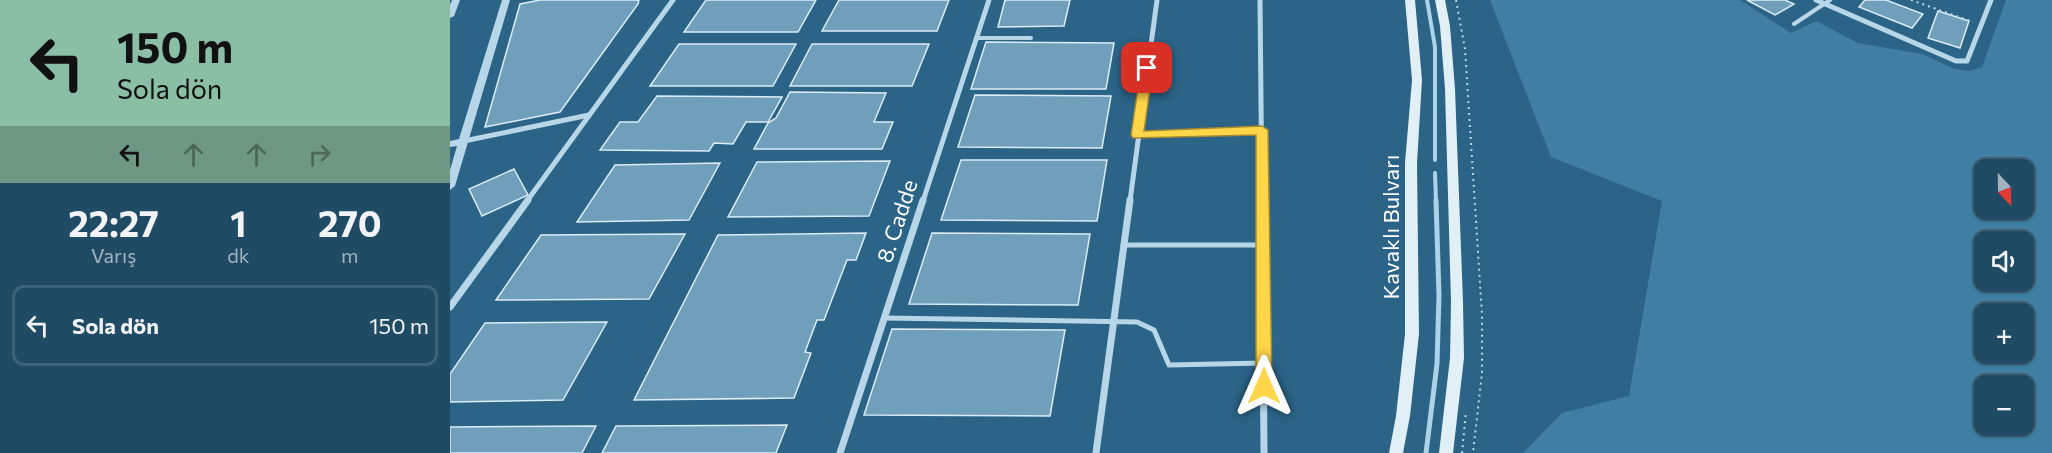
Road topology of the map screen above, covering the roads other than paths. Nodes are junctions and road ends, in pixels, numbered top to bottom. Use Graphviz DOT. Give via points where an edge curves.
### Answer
graph roads {
  1 [pos="456,0"];
  2 [pos="506,0"];
  3 [pos="673,0"];
  4 [pos="988,0"];
  5 [pos="1157,0"];
  6 [pos="1260,0"];
  7 [pos="1410,0"];
  8 [pos="1440,0"];
  9 [pos="1816,0"];
  10 [pos="1991,0"];
  11 [pos="1827,2"];
  12 [pos="450,16"];
  13 [pos="1794,24"];
  14 [pos="976,38"];
  15 [pos="1031,38"];
  16 [pos="590,115"];
  17 [pos="1262,130"];
  18 [pos="1138,135"];
  19 [pos="464,141"];
  20 [pos="450,144"];
  21 [pos="450,186"];
  22 [pos="1123,245"];
  23 [pos="1263,245"];
  24 [pos="450,307"];
  25 [pos="884,318"];
  26 [pos="1113,320"];
  27 [pos="1264,363"];
  28 [pos="840,453"];
  29 [pos="1096,453"];
  30 [pos="1264,453"];
  31 [pos="1396,453"];
  32 [pos="1446,453"];
  1 -- 12 [label="street"];
  2 -- 19 [label="street"];
  3 -- 16 [label="street"];
  4 -- 14 [label="street, 8. Cadde"];
  5 -- 18 [label="street"];
  6 -- 17 [label="street"];
  7 -- 31 [label="main road, Kavaklı Bulvarı" via="1417,80 1411,163 1412,334"];
  8 -- 32 [label="main road" via="1450,89 1457,302 1457,358"];
  9 -- 11 [label="street"];
  10 -- 11 [label="street" via="1967,61 1956,62"];
  11 -- 13 [label="lane"];
  14 -- 15 [label="lane"];
  14 -- 25 [label="street, 8. Cadde"];
  16 -- 19 [label="street"];
  16 -- 24 [label="street"];
  17 -- 18 [label="lane"];
  17 -- 23 [label="street"];
  18 -- 22 [label="street"];
  19 -- 20 [label="street"];
  19 -- 21 [label="street"];
  22 -- 23 [label="lane"];
  22 -- 26 [label="street"];
  23 -- 27 [label="street"];
  25 -- 26 [label="lane"];
  25 -- 28 [label="street, 8. Cadde"];
  26 -- 27 [label="lane" via="1137,322 1154,330 1169,365"];
  26 -- 29 [label="street"];
  27 -- 30 [label="street"];
}
